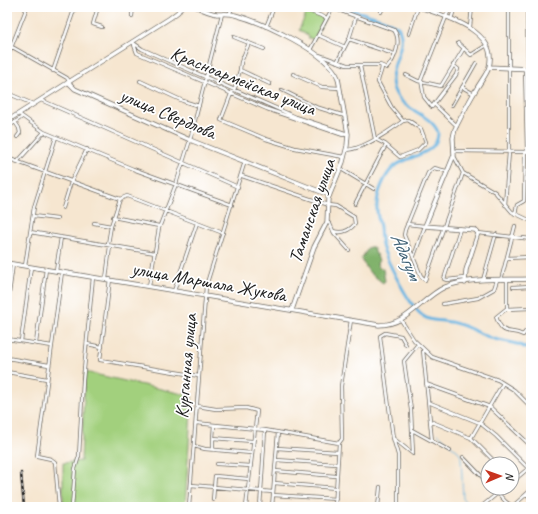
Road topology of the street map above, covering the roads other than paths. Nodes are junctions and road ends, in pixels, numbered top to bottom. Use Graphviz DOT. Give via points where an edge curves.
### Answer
graph roads {
  1 [pos="26,7"];
  2 [pos="75,7"];
  3 [pos="98,7"];
  4 [pos="133,7"];
  5 [pos="181,7"];
  6 [pos="196,7"];
  7 [pos="233,7"];
  8 [pos="274,7"];
  9 [pos="302,7"];
  10 [pos="333,7"];
  11 [pos="382,7"];
  12 [pos="419,7"];
  13 [pos="450,7"];
  14 [pos="455,7"];
  15 [pos="472,7"];
  16 [pos="509,7"];
  17 [pos="527,7"];
  18 [pos="381,12"];
  19 [pos="222,14"];
  20 [pos="229,14"];
  21 [pos="132,16"];
  22 [pos="356,17"];
  23 [pos="327,18"];
  24 [pos="450,18"];
  25 [pos="102,27"];
  26 [pos="266,27"];
  27 [pos="470,27"];
  28 [pos="409,34"];
  29 [pos="318,35"];
  30 [pos="234,37"];
  31 [pos="348,39"];
  32 [pos="249,43"];
  33 [pos="458,43"];
  34 [pos="7,44"];
  35 [pos="133,44"];
  36 [pos="487,45"];
  37 [pos="11,47"];
  38 [pos="345,47"];
  39 [pos="264,48"];
  40 [pos="464,48"];
  41 [pos="310,50"];
  42 [pos="394,54"];
  43 [pos="319,55"];
  44 [pos="7,58"];
  45 [pos="337,62"];
  46 [pos="476,63"];
  47 [pos="453,65"];
  48 [pos="360,66"];
  49 [pos="382,66"];
  50 [pos="489,67"];
  51 [pos="509,68"];
  52 [pos="528,69"];
  53 [pos="240,70"];
  54 [pos="54,71"];
  55 [pos="293,74"];
  56 [pos="406,76"];
  57 [pos="206,78"];
  58 [pos="421,80"];
  59 [pos="140,81"];
  60 [pos="68,82"];
  61 [pos="205,83"];
  62 [pos="270,84"];
  63 [pos="462,87"];
  64 [pos="340,88"];
  65 [pos="234,90"];
  66 [pos="282,90"];
  67 [pos="7,93"];
  68 [pos="231,94"];
  69 [pos="474,94"];
  70 [pos="40,100"];
  71 [pos="34,104"];
  72 [pos="434,104"];
  73 [pos="452,105"];
  74 [pos="199,106"];
  75 [pos="20,115"];
  76 [pos="345,116"];
  77 [pos="7,121"];
  78 [pos="403,121"];
  79 [pos="15,122"];
  80 [pos="11,125"];
  81 [pos="457,126"];
  82 [pos="44,132"];
  83 [pos="347,134"];
  84 [pos="17,137"];
  85 [pos="56,137"];
  86 [pos="374,139"];
  87 [pos="190,140"];
  88 [pos="386,145"];
  89 [pos="87,149"];
  90 [pos="346,150"];
  91 [pos="509,152"];
  92 [pos="526,152"];
  93 [pos="531,152"];
  94 [pos="454,153"];
  95 [pos="345,157"];
  96 [pos="7,158"];
  97 [pos="245,161"];
  98 [pos="18,162"];
  99 [pos="183,164"];
  100 [pos="341,169"];
  101 [pos="46,171"];
  102 [pos="446,172"];
  103 [pos="463,173"];
  104 [pos="242,176"];
  105 [pos="72,180"];
  106 [pos="176,184"];
  107 [pos="366,184"];
  108 [pos="238,187"];
  109 [pos="374,189"];
  110 [pos="329,195"];
  111 [pos="120,199"];
  112 [pos="355,204"];
  113 [pos="232,205"];
  114 [pos="328,205"];
  115 [pos="505,206"];
  116 [pos="63,208"];
  117 [pos="166,211"];
  118 [pos="515,214"];
  119 [pos="33,216"];
  120 [pos="113,217"];
  121 [pos="57,219"];
  122 [pos="531,221"];
  123 [pos="327,222"];
  124 [pos="94,223"];
  125 [pos="197,223"];
  126 [pos="408,224"];
  127 [pos="111,226"];
  128 [pos="160,226"];
  129 [pos="425,226"];
  130 [pos="515,226"];
  131 [pos="442,227"];
  132 [pos="460,229"];
  133 [pos="333,230"];
  134 [pos="30,232"];
  135 [pos="223,233"];
  136 [pos="478,233"];
  137 [pos="496,234"];
  138 [pos="513,236"];
  139 [pos="61,237"];
  140 [pos="531,239"];
  141 [pos="109,245"];
  142 [pos="349,250"];
  143 [pos="155,253"];
  144 [pos="414,256"];
  145 [pos="531,257"];
  146 [pos="507,258"];
  147 [pos="7,263"];
  148 [pos="13,264"];
  149 [pos="25,266"];
  150 [pos="31,267"];
  151 [pos="46,269"];
  152 [pos="56,271"];
  153 [pos="62,272"];
  154 [pos="93,276"];
  155 [pos="108,279"];
  156 [pos="531,279"];
  157 [pos="465,280"];
  158 [pos="499,280"];
  159 [pos="507,280"];
  160 [pos="483,281"];
  161 [pos="149,286"];
  162 [pos="531,286"];
  163 [pos="513,287"];
  164 [pos="174,291"];
  165 [pos="206,296"];
  166 [pos="443,304"];
  167 [pos="531,308"];
  168 [pos="7,309"];
  169 [pos="507,309"];
  170 [pos="292,310"];
  171 [pos="351,320"];
  172 [pos="401,320"];
  173 [pos="531,333"];
  174 [pos="7,339"];
  175 [pos="21,341"];
  176 [pos="36,343"];
  177 [pos="86,344"];
  178 [pos="418,344"];
  179 [pos="406,345"];
  180 [pos="52,346"];
  181 [pos="102,347"];
  182 [pos="423,350"];
  183 [pos="7,358"];
  184 [pos="50,365"];
  185 [pos="7,372"];
  186 [pos="199,376"];
  187 [pos="47,379"];
  188 [pos="504,383"];
  189 [pos="426,384"];
  190 [pos="428,402"];
  191 [pos="197,406"];
  192 [pos="490,407"];
  193 [pos="531,407"];
  194 [pos="430,421"];
  195 [pos="196,423"];
  196 [pos="480,423"];
  197 [pos="214,425"];
  198 [pos="253,429"];
  199 [pos="265,430"];
  200 [pos="412,430"];
  201 [pos="278,432"];
  202 [pos="213,438"];
  203 [pos="393,438"];
  204 [pos="471,438"];
  205 [pos="252,441"];
  206 [pos="432,441"];
  207 [pos="339,443"];
  208 [pos="194,446"];
  209 [pos="531,446"];
  210 [pos="277,448"];
  211 [pos="213,450"];
  212 [pos="450,451"];
  213 [pos="338,452"];
  214 [pos="251,453"];
  215 [pos="489,456"];
  216 [pos="463,457"];
  217 [pos="276,460"];
  218 [pos="217,464"];
  219 [pos="337,464"];
  220 [pos="250,466"];
  221 [pos="529,467"];
  222 [pos="275,471"];
  223 [pos="531,471"];
  224 [pos="480,475"];
  225 [pos="520,475"];
  226 [pos="336,476"];
  227 [pos="249,479"];
  228 [pos="274,483"];
  229 [pos="191,485"];
  230 [pos="213,487"];
  231 [pos="380,487"];
  232 [pos="336,488"];
  233 [pos="248,490"];
  234 [pos="531,490"];
  235 [pos="261,491"];
  236 [pos="273,494"];
  237 [pos="527,494"];
  238 [pos="496,496"];
  239 [pos="500,496"];
  240 [pos="531,499"];
  241 [pos="213,500"];
  242 [pos="336,500"];
  243 [pos="483,506"];
  244 [pos="59,507"];
  245 [pos="72,507"];
  246 [pos="190,507"];
  247 [pos="246,507"];
  248 [pos="260,507"];
  249 [pos="272,507"];
  250 [pos="335,507"];
  251 [pos="378,507"];
  252 [pos="398,507"];
  253 [pos="512,507"];
  1 -- 37 [label="street"];
  2 -- 54 [label="street"];
  3 -- 25 [label="street" via="93,23"];
  4 -- 21 [label="street"];
  5 -- 35 [label="main road" via="172,17"];
  6 -- 19 [label="main road, Таманская улица"];
  7 -- 20 [label="street"];
  8 -- 26 [label="street"];
  9 -- 23 [label="street"];
  10 -- 22 [label="street"];
  10 -- 23 [label="street"];
  11 -- 18 [label="street"];
  12 -- 24 [label="main road"];
  12 -- 28 [label="street"];
  13 -- 24 [label="street"];
  14 -- 24 [label="street"];
  15 -- 27 [label="street"];
  16 -- 51 [label="street"];
  17 -- 52 [label="street"];
  19 -- 20 [label="main road, Таманская улица"];
  19 -- 57 [label="street"];
  20 -- 26 [label="main road, Таманская улица"];
  22 -- 31 [label="street"];
  22 -- 42 [label="street" via="394,30 398,42"];
  23 -- 29 [label="street"];
  24 -- 27 [label="main road"];
  24 -- 58 [label="street"];
  26 -- 41 [label="main road, Таманская улица"];
  27 -- 36 [label="main road"];
  29 -- 38 [label="street"];
  29 -- 41 [label="street"];
  30 -- 32 [label="street"];
  31 -- 38 [label="street"];
  31 -- 42 [label="street"];
  32 -- 39 [label="street"];
  32 -- 53 [label="street"];
  33 -- 40 [label="street"];
  34 -- 37 [label="street, улица Свердлова"];
  35 -- 57 [label="street, Красноармейская улица"];
  35 -- 60 [label="main road"];
  35 -- 61 [label="street, Красноармейская улица" via="137,53"];
  36 -- 40 [label="street" via="471,55"];
  36 -- 50 [label="main road" via="490,54"];
  37 -- 44 [label="street"];
  37 -- 54 [label="street, улица Свердлова"];
  38 -- 45 [label="street"];
  40 -- 47 [label="street"];
  41 -- 43 [label="main road, Таманская улица"];
  42 -- 49 [label="street" via="388,68"];
  43 -- 45 [label="street"];
  43 -- 64 [label="main road, Таманская улица" via="336,73"];
  45 -- 48 [label="street"];
  46 -- 63 [label="street"];
  47 -- 58 [label="street" via="441,86"];
  47 -- 72 [label="street" via="458,69 456,75"];
  48 -- 49 [label="street"];
  48 -- 86 [label="street"];
  49 -- 78 [label="street" via="378,82 388,102"];
  50 -- 51 [label="main road"];
  50 -- 69 [label="main road"];
  51 -- 52 [label="main road"];
  51 -- 91 [label="street"];
  52 -- 92 [label="street"];
  53 -- 62 [label="street"];
  53 -- 65 [label="street"];
  54 -- 60 [label="street, улица Свердлова" via="69,79"];
  55 -- 64 [label="street" via="322,86"];
  56 -- 58 [label="street"];
  57 -- 61 [label="street"];
  57 -- 65 [label="street, Красноармейская улица"];
  58 -- 72 [label="street" via="424,97 432,107"];
  59 -- 74 [label="street"];
  60 -- 70 [label="main road"];
  60 -- 87 [label="main road, улица Свердлова" via="75,89"];
  61 -- 68 [label="street, Красноармейская улица"];
  61 -- 74 [label="street"];
  63 -- 69 [label="street"];
  63 -- 73 [label="street"];
  64 -- 76 [label="main road, Таманская улица"];
  65 -- 68 [label="street"];
  65 -- 83 [label="street, Красноармейская улица" via="296,117"];
  66 -- 76 [label="street" via="316,107"];
  67 -- 71 [label="street"];
  68 -- 83 [label="street, Красноармейская улица" via="285,116 343,136"];
  68 -- 95 [label="street" via="221,120 295,148"];
  69 -- 81 [label="main road"];
  70 -- 71 [label="main road"];
  70 -- 99 [label="street"];
  71 -- 75 [label="main road"];
  72 -- 81 [label="street"];
  74 -- 87 [label="street"];
  75 -- 77 [label="main road"];
  75 -- 79 [label="street"];
  75 -- 82 [label="street"];
  76 -- 83 [label="main road, Таманская улица"];
  78 -- 86 [label="street"];
  78 -- 88 [label="street" via="408,120 421,129 426,142 418,150 400,157"];
  79 -- 80 [label="street"];
  79 -- 84 [label="street" via="20,133"];
  81 -- 94 [label="main road" via="453,138"];
  82 -- 85 [label="street"];
  82 -- 98 [label="street"];
  83 -- 90 [label="main road, Таманская улица"];
  85 -- 89 [label="street"];
  85 -- 101 [label="street"];
  86 -- 88 [label="street"];
  86 -- 90 [label="street" via="359,148"];
  87 -- 97 [label="main road, улица Свердлова"];
  87 -- 99 [label="street"];
  88 -- 107 [label="street"];
  89 -- 105 [label="street"];
  89 -- 106 [label="street"];
  90 -- 95 [label="main road, Таманская улица"];
  91 -- 92 [label="street"];
  91 -- 94 [label="street"];
  91 -- 115 [label="street"];
  92 -- 93 [label="street"];
  92 -- 118 [label="street" via="524,201 517,205"];
  94 -- 102 [label="main road"];
  94 -- 103 [label="street"];
  95 -- 100 [label="main road, Таманская улица"];
  96 -- 98 [label="street"];
  97 -- 104 [label="street, Курганная улица"];
  97 -- 110 [label="main road, улица Свердлова"];
  98 -- 101 [label="street"];
  99 -- 106 [label="street"];
  99 -- 108 [label="street"];
  100 -- 107 [label="street"];
  100 -- 110 [label="main road, Таманская улица"];
  101 -- 105 [label="street"];
  101 -- 119 [label="street"];
  102 -- 126 [label="street" via="434,168 428,173"];
  102 -- 129 [label="main road"];
  103 -- 115 [label="street" via="490,189"];
  103 -- 131 [label="street"];
  104 -- 108 [label="street, Курганная улица"];
  104 -- 114 [label="street"];
  105 -- 111 [label="street"];
  105 -- 116 [label="street"];
  106 -- 113 [label="street"];
  106 -- 117 [label="street"];
  107 -- 109 [label="street"];
  107 -- 112 [label="street"];
  108 -- 113 [label="street, Курганная улица"];
  110 -- 114 [label="main road, Таманская улица"];
  111 -- 117 [label="street" via="127,196"];
  111 -- 120 [label="street"];
  113 -- 135 [label="street, Курганная улица"];
  114 -- 123 [label="main road, Таманская улица"];
  114 -- 133 [label="street" via="336,206 354,217 355,224 342,233"];
  115 -- 118 [label="street"];
  117 -- 125 [label="street"];
  117 -- 128 [label="street"];
  118 -- 122 [label="street"];
  119 -- 121 [label="street"];
  119 -- 134 [label="street"];
  120 -- 127 [label="street"];
  120 -- 128 [label="street"];
  123 -- 133 [label="street"];
  123 -- 170 [label="main road, Таманская улица" via="314,247"];
  124 -- 127 [label="street"];
  125 -- 135 [label="street"];
  125 -- 164 [label="street"];
  126 -- 129 [label="street"];
  126 -- 144 [label="street" via="404,235"];
  127 -- 141 [label="street"];
  128 -- 143 [label="street"];
  129 -- 131 [label="main road"];
  129 -- 144 [label="street"];
  130 -- 138 [label="street"];
  131 -- 132 [label="main road"];
  131 -- 144 [label="street" via="425,280"];
  132 -- 136 [label="main road" via="475,230"];
  132 -- 157 [label="street" via="444,279"];
  133 -- 142 [label="street"];
  134 -- 139 [label="street"];
  134 -- 149 [label="street"];
  135 -- 165 [label="street, Курганная улица" via="206,286"];
  136 -- 137 [label="street"];
  136 -- 157 [label="main road"];
  137 -- 138 [label="street"];
  137 -- 160 [label="street"];
  138 -- 140 [label="street"];
  138 -- 146 [label="street"];
  139 -- 141 [label="street"];
  139 -- 152 [label="street"];
  141 -- 143 [label="street"];
  141 -- 155 [label="street"];
  143 -- 161 [label="street"];
  145 -- 146 [label="street"];
  146 -- 158 [label="street"];
  147 -- 148 [label="main road, улица Маршала Жукова"];
  148 -- 149 [label="main road, улица Маршала Жукова"];
  148 -- 168 [label="street"];
  149 -- 150 [label="main road, улица Маршала Жукова"];
  150 -- 151 [label="main road, улица Маршала Жукова"];
  150 -- 175 [label="street"];
  151 -- 152 [label="main road, улица Маршала Жукова"];
  151 -- 176 [label="street"];
  152 -- 153 [label="main road, улица Маршала Жукова"];
  153 -- 154 [label="main road, улица Маршала Жукова"];
  153 -- 180 [label="street"];
  154 -- 155 [label="main road, улица Маршала Жукова"];
  154 -- 177 [label="street"];
  155 -- 161 [label="main road, улица Маршала Жукова"];
  155 -- 181 [label="street"];
  156 -- 159 [label="main road, улица Маршала Жукова"];
  157 -- 160 [label="main road, улица Маршала Жукова"];
  157 -- 172 [label="main road, улица Маршала Жукова" via="425,300"];
  158 -- 159 [label="main road, улица Маршала Жукова"];
  158 -- 160 [label="main road, улица Маршала Жукова"];
  158 -- 166 [label="street" via="494,289 478,298"];
  159 -- 169 [label="street"];
  161 -- 164 [label="main road, улица Маршала Жукова"];
  162 -- 163 [label="street"];
  164 -- 165 [label="main road, улица Маршала Жукова"];
  165 -- 170 [label="main road, улица Маршала Жукова"];
  165 -- 186 [label="street, Курганная улица"];
  167 -- 169 [label="street"];
  169 -- 173 [label="street" via="496,317 499,325 507,333"];
  170 -- 171 [label="main road, улица Маршала Жукова"];
  171 -- 172 [label="main road, улица Маршала Жукова" via="385,325"];
  171 -- 207 [label="street" via="341,386 342,439"];
  172 -- 178 [label="street"];
  174 -- 175 [label="street"];
  175 -- 176 [label="street"];
  176 -- 180 [label="street"];
  177 -- 181 [label="street"];
  177 -- 245 [label="street" via="79,456 75,469"];
  178 -- 182 [label="street"];
  178 -- 200 [label="street" via="404,361"];
  179 -- 203 [label="street" via="401,336 385,333 380,336"];
  180 -- 184 [label="street"];
  181 -- 186 [label="street" via="100,360"];
  182 -- 188 [label="street" via="436,359"];
  182 -- 189 [label="street"];
  183 -- 184 [label="street"];
  184 -- 187 [label="street"];
  185 -- 187 [label="street"];
  186 -- 191 [label="street, Курганная улица"];
  187 -- 244 [label="street" via="37,456 55,462"];
  188 -- 192 [label="street"];
  188 -- 193 [label="street"];
  189 -- 190 [label="street"];
  189 -- 192 [label="street"];
  190 -- 194 [label="street"];
  190 -- 196 [label="street"];
  191 -- 195 [label="street, Курганная улица"];
  191 -- 198 [label="street" via="216,409 255,409 257,412"];
  192 -- 196 [label="street"];
  192 -- 209 [label="street"];
  194 -- 204 [label="street"];
  194 -- 206 [label="street"];
  195 -- 197 [label="street"];
  195 -- 208 [label="street, Курганная улица"];
  196 -- 204 [label="street"];
  196 -- 221 [label="street"];
  197 -- 198 [label="street"];
  197 -- 202 [label="street"];
  198 -- 199 [label="street"];
  198 -- 205 [label="street"];
  199 -- 201 [label="street"];
  199 -- 235 [label="street"];
  200 -- 203 [label="street" via="414,454"];
  200 -- 206 [label="street"];
  201 -- 207 [label="street"];
  201 -- 210 [label="street"];
  202 -- 205 [label="street"];
  202 -- 211 [label="street"];
  203 -- 252 [label="street" via="398,456"];
  204 -- 215 [label="street"];
  205 -- 214 [label="street"];
  206 -- 212 [label="street"];
  207 -- 213 [label="street"];
  208 -- 211 [label="street"];
  208 -- 229 [label="street, Курганная улица"];
  210 -- 213 [label="street"];
  210 -- 217 [label="street"];
  211 -- 214 [label="street"];
  213 -- 219 [label="street"];
  214 -- 220 [label="street"];
  216 -- 224 [label="street"];
  217 -- 219 [label="street"];
  217 -- 222 [label="street"];
  218 -- 220 [label="street"];
  219 -- 226 [label="street"];
  220 -- 227 [label="street"];
  221 -- 223 [label="street"];
  221 -- 225 [label="street"];
  222 -- 226 [label="street"];
  222 -- 228 [label="street"];
  226 -- 232 [label="street"];
  227 -- 230 [label="street" via="215,476"];
  227 -- 233 [label="street"];
  228 -- 232 [label="street"];
  228 -- 236 [label="street"];
  229 -- 230 [label="street"];
  229 -- 246 [label="street, Курганная улица"];
  230 -- 233 [label="street"];
  230 -- 241 [label="street"];
  231 -- 251 [label="street"];
  232 -- 242 [label="street"];
  233 -- 235 [label="street"];
  233 -- 247 [label="street"];
  234 -- 237 [label="street"];
  235 -- 236 [label="street"];
  235 -- 248 [label="street"];
  236 -- 242 [label="street"];
  236 -- 249 [label="street"];
  237 -- 240 [label="street"];
  237 -- 253 [label="street"];
  238 -- 243 [label="street"];
  239 -- 253 [label="street"];
  242 -- 250 [label="street"];
}
